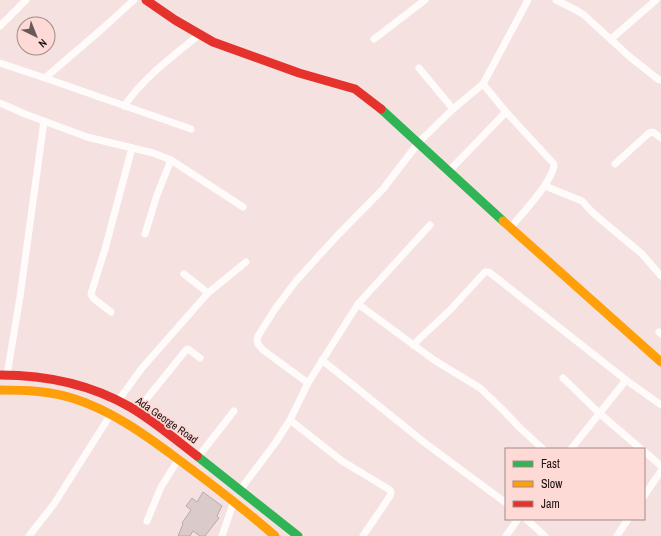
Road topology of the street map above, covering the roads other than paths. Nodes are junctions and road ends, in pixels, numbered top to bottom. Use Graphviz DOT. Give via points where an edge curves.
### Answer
graph roads {
  1 [pos="26,0"];
  2 [pos="134,0"];
  3 [pos="146,0"];
  4 [pos="425,0"];
  5 [pos="528,0"];
  6 [pos="556,0"];
  7 [pos="656,0"];
  8 [pos="0,26"];
  9 [pos="199,35"];
  10 [pos="374,39"];
  11 [pos="611,39"];
  12 [pos="0,63"];
  13 [pos="419,68"];
  14 [pos="45,78"];
  15 [pos="661,80"];
  16 [pos="483,84"];
  17 [pos="0,103"];
  18 [pos="124,106"];
  19 [pos="452,109"];
  20 [pos="506,112"];
  21 [pos="44,121"];
  22 [pos="191,129"];
  23 [pos="661,138"];
  24 [pos="419,142"];
  25 [pos="132,148"];
  26 [pos="171,160"];
  27 [pos="615,164"];
  28 [pos="448,171"];
  29 [pos="545,186"];
  30 [pos="243,207"];
  31 [pos="430,225"];
  32 [pos="510,228"];
  33 [pos="145,234"];
  34 [pos="246,262"];
  35 [pos="184,274"];
  36 [pos="661,276"];
  37 [pos="208,293"];
  38 [pos="358,304"];
  39 [pos="111,312"];
  40 [pos="414,345"];
  41 [pos="200,358"];
  42 [pos="322,360"];
  43 [pos="661,362"];
  44 [pos="4,375"];
  45 [pos="563,378"];
  46 [pos="626,380"];
  47 [pos="308,383"];
  48 [pos="0,390"];
  49 [pos="118,401"];
  50 [pos="661,404"];
  51 [pos="234,411"];
  52 [pos="136,412"];
  53 [pos="599,413"];
  54 [pos="111,414"];
  55 [pos="290,420"];
  56 [pos="542,448"];
  57 [pos="572,448"];
  58 [pos="640,448"];
  59 [pos="645,452"];
  60 [pos="198,457"];
  61 [pos="178,460"];
  62 [pos="661,466"];
  63 [pos="661,471"];
  64 [pos="240,490"];
  65 [pos="645,495"];
  66 [pos="234,501"];
  67 [pos="505,502"];
  68 [pos="517,520"];
  69 [pos="527,520"];
  70 [pos="625,520"];
  71 [pos="148,521"];
  72 [pos="29,536"];
  73 [pos="222,536"];
  74 [pos="275,536"];
  75 [pos="298,536"];
  76 [pos="363,536"];
  77 [pos="506,536"];
  78 [pos="546,536"];
  79 [pos="617,536"];
  1 -- 8 [label="street"];
  2 -- 14 [label="street"];
  3 -- 9 [label="main road"];
  4 -- 10 [label="street"];
  5 -- 16 [label="street"];
  6 -- 11 [label="street" via="576,10"];
  7 -- 11 [label="street"];
  9 -- 18 [label="street" via="149,76"];
  9 -- 24 [label="main road" via="247,55 355,89"];
  11 -- 15 [label="street"];
  12 -- 14 [label="street"];
  13 -- 19 [label="street"];
  14 -- 18 [label="street"];
  16 -- 19 [label="street"];
  16 -- 20 [label="street"];
  17 -- 21 [label="street"];
  18 -- 22 [label="street"];
  19 -- 24 [label="street"];
  20 -- 28 [label="street"];
  20 -- 29 [label="street" via="554,164"];
  21 -- 25 [label="street" via="98,140"];
  21 -- 44 [label="street" via="20,297"];
  23 -- 27 [label="street" via="653,132 648,133"];
  24 -- 28 [label="main road"];
  24 -- 47 [label="street" via="382,189 296,281 258,336 258,344 263,350"];
  25 -- 26 [label="street"];
  25 -- 39 [label="street" via="91,294"];
  26 -- 30 [label="street"];
  26 -- 33 [label="street"];
  28 -- 32 [label="main road"];
  29 -- 32 [label="street"];
  29 -- 36 [label="street" via="582,201 642,254"];
  31 -- 38 [label="street"];
  32 -- 43 [label="main road"];
  34 -- 37 [label="street"];
  35 -- 37 [label="street"];
  37 -- 49 [label="street" via="142,368"];
  38 -- 40 [label="street"];
  38 -- 42 [label="street"];
  40 -- 46 [label="street" via="485,272 489,272"];
  40 -- 56 [label="street" via="480,388"];
  41 -- 52 [label="street" via="186,350"];
  42 -- 47 [label="street"];
  42 -- 67 [label="street" via="425,443"];
  44 -- 49 [label="main road, Ada George Road" via="67,382"];
  45 -- 53 [label="street"];
  46 -- 50 [label="street"];
  46 -- 53 [label="street"];
  47 -- 55 [label="street"];
  48 -- 54 [label="main road" via="57,394"];
  49 -- 52 [label="main road, Ada George Road"];
  51 -- 60 [label="street"];
  52 -- 60 [label="main road, Ada George Road"];
  53 -- 57 [label="street"];
  53 -- 58 [label="street"];
  54 -- 61 [label="main road"];
  54 -- 72 [label="street" via="54,504"];
  55 -- 64 [label="street"];
  55 -- 76 [label="street" via="342,461 390,490 390,496"];
  59 -- 62 [label="street"];
  60 -- 64 [label="main road, Ada George Road"];
  61 -- 66 [label="main road"];
  61 -- 71 [label="street" via="161,487"];
  63 -- 65 [label="street"];
  64 -- 75 [label="main road, Ada George Road"];
  66 -- 73 [label="street"];
  66 -- 74 [label="main road"];
  68 -- 77 [label="street"];
  69 -- 78 [label="street"];
  70 -- 79 [label="street"];
}
